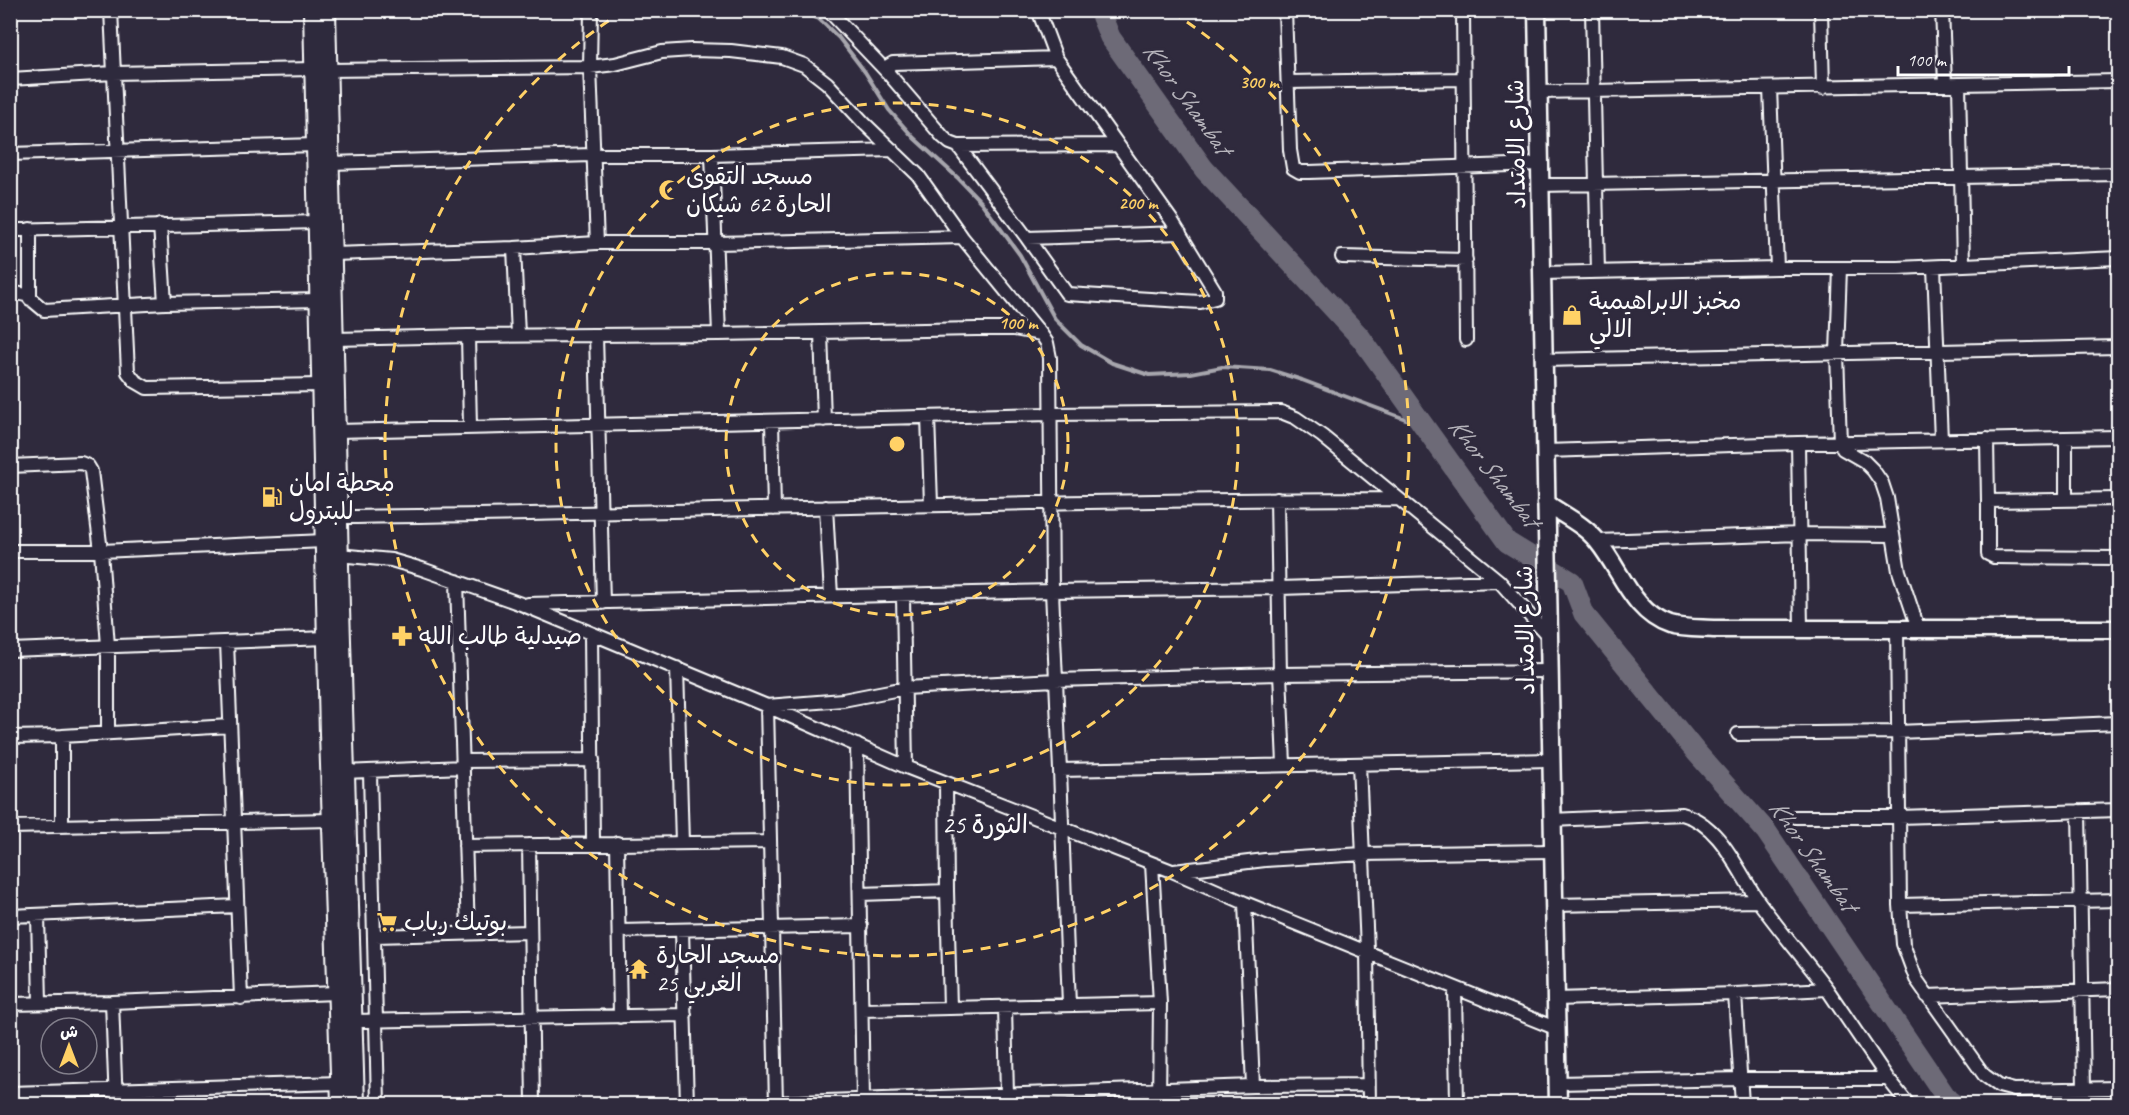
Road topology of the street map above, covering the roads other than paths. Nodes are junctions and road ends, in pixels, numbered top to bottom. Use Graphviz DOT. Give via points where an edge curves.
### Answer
graph roads {
  1 [pos="111,10"];
  2 [pos="313,10"];
  3 [pos="326,10"];
  4 [pos="828,10"];
  5 [pos="1038,10"];
  6 [pos="1285,10"];
  7 [pos="1463,10"];
  8 [pos="1537,10"];
  9 [pos="1592,10"];
  10 [pos="1821,10"];
  11 [pos="1942,10"];
  12 [pos="592,11"];
  13 [pos="1056,58"];
  14 [pos="590,68"];
  15 [pos="321,70"];
  16 [pos="114,73"];
  17 [pos="888,73"];
  18 [pos="10,79"];
  19 [pos="1463,79"];
  20 [pos="2118,81"];
  21 [pos="1289,82"];
  22 [pos="1945,84"];
  23 [pos="1959,84"];
  24 [pos="1770,88"];
  25 [pos="1822,88"];
  26 [pos="1595,91"];
  27 [pos="1539,92"];
  28 [pos="316,145"];
  29 [pos="958,146"];
  30 [pos="1118,146"];
  31 [pos="118,150"];
  32 [pos="893,150"];
  33 [pos="10,154"];
  34 [pos="592,155"];
  35 [pos="712,155"];
  36 [pos="331,163"];
  37 [pos="1540,164"];
  38 [pos="1465,165"];
  39 [pos="2118,174"];
  40 [pos="1961,176"];
  41 [pos="1774,179"];
  42 [pos="1597,183"];
  43 [pos="1540,185"];
  44 [pos="317,222"];
  45 [pos="160,225"];
  46 [pos="122,226"];
  47 [pos="30,229"];
  48 [pos="10,230"];
  49 [pos="1180,233"];
  50 [pos="962,237"];
  51 [pos="1027,238"];
  52 [pos="597,243"];
  53 [pos="716,243"];
  54 [pos="514,248"];
  55 [pos="333,254"];
  56 [pos="1342,257"];
  57 [pos="2118,258"];
  58 [pos="1466,260"];
  59 [pos="1963,265"];
  60 [pos="1934,267"];
  61 [pos="1777,268"];
  62 [pos="1840,268"];
  63 [pos="1598,272"];
  64 [pos="1542,273"];
  65 [pos="10,292"];
  66 [pos="30,299"];
  67 [pos="319,300"];
  68 [pos="165,303"];
  69 [pos="125,305"];
  70 [pos="821,332"];
  71 [pos="719,334"];
  72 [pos="1041,334"];
  73 [pos="518,335"];
  74 [pos="596,335"];
  75 [pos="468,336"];
  76 [pos="335,339"];
  77 [pos="1466,340"];
  78 [pos="2118,347"];
  79 [pos="1938,351"];
  80 [pos="1837,353"];
  81 [pos="1544,360"];
  82 [pos="321,385"];
  83 [pos="1050,414"];
  84 [pos="928,417"];
  85 [pos="824,420"];
  86 [pos="772,421"];
  87 [pos="599,424"];
  88 [pos="470,427"];
  89 [pos="337,431"];
  90 [pos="2118,437"];
  91 [pos="2066,438"];
  92 [pos="1941,440"];
  93 [pos="1987,440"];
  94 [pos="1840,442"];
  95 [pos="1798,443"];
  96 [pos="1546,451"];
  97 [pos="10,466"];
  98 [pos="1277,499"];
  99 [pos="1398,499"];
  100 [pos="2118,499"];
  101 [pos="2066,500"];
  102 [pos="1988,501"];
  103 [pos="1051,502"];
  104 [pos="931,504"];
  105 [pos="826,507"];
  106 [pos="774,509"];
  107 [pos="1546,510"];
  108 [pos="601,514"];
  109 [pos="338,517"];
  110 [pos="1801,534"];
  111 [pos="1892,535"];
  112 [pos="1597,540"];
  113 [pos="324,541"];
  114 [pos="10,551"];
  115 [pos="101,551"];
  116 [pos="339,555"];
  117 [pos="2118,558"];
  118 [pos="1499,580"];
  119 [pos="457,581"];
  120 [pos="1280,588"];
  121 [pos="1052,591"];
  122 [pos="831,596"];
  123 [pos="903,596"];
  124 [pos="603,603"];
  125 [pos="521,604"];
  126 [pos="1897,628"];
  127 [pos="1918,628"];
  128 [pos="1801,629"];
  129 [pos="2118,629"];
  130 [pos="591,633"];
  131 [pos="1549,635"];
  132 [pos="327,638"];
  133 [pos="227,642"];
  134 [pos="108,646"];
  135 [pos="10,650"];
  136 [pos="677,668"];
  137 [pos="1550,671"];
  138 [pos="1280,674"];
  139 [pos="1055,680"];
  140 [pos="905,688"];
  141 [pos="767,706"];
  142 [pos="2118,723"];
  143 [pos="230,726"];
  144 [pos="1897,732"];
  145 [pos="108,733"];
  146 [pos="1738,734"];
  147 [pos="10,736"];
  148 [pos="62,736"];
  149 [pos="857,745"];
  150 [pos="592,760"];
  151 [pos="1551,760"];
  152 [pos="463,764"];
  153 [pos="1359,764"];
  154 [pos="1284,765"];
  155 [pos="906,767"];
  156 [pos="1060,770"];
  157 [pos="344,772"];
  158 [pos="370,773"];
  159 [pos="946,783"];
  160 [pos="2118,810"];
  161 [pos="2079,811"];
  162 [pos="1795,817"];
  163 [pos="1899,817"];
  164 [pos="331,820"];
  165 [pos="1552,820"];
  166 [pos="234,823"];
  167 [pos="62,826"];
  168 [pos="10,827"];
  169 [pos="1063,830"];
  170 [pos="770,842"];
  171 [pos="592,843"];
  172 [pos="617,843"];
  173 [pos="682,843"];
  174 [pos="530,845"];
  175 [pos="465,846"];
  176 [pos="1553,851"];
  177 [pos="1363,854"];
  178 [pos="1152,864"];
  179 [pos="1172,871"];
  180 [pos="947,891"];
  181 [pos="861,894"];
  182 [pos="2080,900"];
  183 [pos="2118,900"];
  184 [pos="1758,901"];
  185 [pos="1245,903"];
  186 [pos="1553,905"];
  187 [pos="1900,905"];
  188 [pos="237,906"];
  189 [pos="38,915"];
  190 [pos="10,916"];
  191 [pos="861,926"];
  192 [pos="772,927"];
  193 [pos="682,930"];
  194 [pos="619,931"];
  195 [pos="530,932"];
  196 [pos="468,933"];
  197 [pos="375,936"];
  198 [pos="1367,950"];
  199 [pos="1455,988"];
  200 [pos="1827,989"];
  201 [pos="2118,989"];
  202 [pos="2082,990"];
  203 [pos="336,993"];
  204 [pos="1736,994"];
  205 [pos="1927,996"];
  206 [pos="241,998"];
  207 [pos="1555,999"];
  208 [pos="112,1002"];
  209 [pos="40,1003"];
  210 [pos="1160,1003"];
  211 [pos="10,1004"];
  212 [pos="1069,1005"];
  213 [pos="1005,1007"];
  214 [pos="950,1008"];
  215 [pos="862,1010"];
  216 [pos="685,1016"];
  217 [pos="620,1017"];
  218 [pos="531,1018"];
  219 [pos="352,1021"];
  220 [pos="376,1021"];
  221 [pos="1556,1028"];
  222 [pos="1741,1079"];
  223 [pos="1888,1079"];
  224 [pos="340,1083"];
  225 [pos="1558,1083"];
  226 [pos="1368,1085"];
  227 [pos="1253,1086"];
  228 [pos="2118,1088"];
  229 [pos="116,1089"];
  230 [pos="2078,1089"];
  231 [pos="1159,1090"];
  232 [pos="10,1093"];
  233 [pos="1007,1095"];
  234 [pos="864,1100"];
  235 [pos="116,1104"];
  236 [pos="341,1104"];
  237 [pos="355,1104"];
  238 [pos="378,1104"];
  239 [pos="533,1104"];
  240 [pos="687,1104"];
  241 [pos="739,1104"];
  242 [pos="776,1104"];
  243 [pos="1159,1104"];
  244 [pos="1369,1104"];
  245 [pos="1456,1104"];
  246 [pos="1558,1104"];
  247 [pos="1742,1104"];
  248 [pos="1908,1104"];
  249 [pos="2075,1104"];
  1 -- 16 [label="street"];
  2 -- 15 [label="main road"];
  3 -- 15 [label="main road"];
  4 -- 17 [label="street"];
  5 -- 13 [label="street"];
  6 -- 21 [label="street"];
  7 -- 19 [label="street"];
  8 -- 27 [label="street, شارع الامتداد"];
  9 -- 26 [label="street"];
  10 -- 25 [label="street"];
  11 -- 22 [label="street"];
  12 -- 14 [label="street"];
  13 -- 17 [label="street" via="893,63 888,66"];
  13 -- 30 [label="street"];
  14 -- 15 [label="street"];
  14 -- 32 [label="street" via="662,52 692,50 782,57 815,72"];
  14 -- 34 [label="street"];
  15 -- 16 [label="street"];
  15 -- 28 [label="main road"];
  15 -- 36 [label="main road"];
  16 -- 18 [label="street"];
  16 -- 31 [label="street"];
  17 -- 29 [label="street" via="943,136"];
  19 -- 21 [label="street"];
  19 -- 38 [label="street"];
  20 -- 23 [label="street"];
  21 -- 38 [label="street" via="1293,168 1300,171"];
  22 -- 23 [label="street"];
  22 -- 25 [label="street"];
  23 -- 40 [label="street"];
  24 -- 25 [label="street"];
  24 -- 26 [label="street"];
  24 -- 41 [label="street"];
  26 -- 27 [label="street"];
  26 -- 42 [label="street"];
  27 -- 37 [label="street, شارع الامتداد"];
  28 -- 31 [label="street"];
  28 -- 44 [label="main road"];
  29 -- 30 [label="street"];
  29 -- 51 [label="street"];
  30 -- 49 [label="street"];
  31 -- 33 [label="street"];
  31 -- 46 [label="street"];
  32 -- 35 [label="street"];
  32 -- 50 [label="street" via="918,175"];
  34 -- 35 [label="street"];
  34 -- 36 [label="street"];
  34 -- 52 [label="street"];
  35 -- 53 [label="street"];
  36 -- 55 [label="main road"];
  37 -- 38 [label="street"];
  37 -- 43 [label="street, شارع الامتداد"];
  38 -- 58 [label="street"];
  39 -- 40 [label="street"];
  40 -- 41 [label="street"];
  40 -- 59 [label="street"];
  41 -- 42 [label="street"];
  41 -- 61 [label="street"];
  42 -- 43 [label="street"];
  42 -- 63 [label="street"];
  43 -- 64 [label="street, شارع الامتداد"];
  44 -- 45 [label="street"];
  44 -- 67 [label="main road"];
  45 -- 46 [label="street"];
  45 -- 68 [label="street"];
  46 -- 47 [label="street"];
  46 -- 69 [label="street"];
  47 -- 48 [label="street"];
  47 -- 66 [label="street"];
  49 -- 51 [label="street"];
  49 -- 51 [label="street" via="1215,291 1215,298 1210,301 1067,294"];
  50 -- 53 [label="street"];
  50 -- 72 [label="street"];
  52 -- 53 [label="street"];
  52 -- 54 [label="street"];
  53 -- 71 [label="street"];
  54 -- 55 [label="street"];
  54 -- 73 [label="street"];
  55 -- 76 [label="main road"];
  56 -- 58 [label="street"];
  57 -- 59 [label="street"];
  58 -- 77 [label="street"];
  59 -- 60 [label="street"];
  60 -- 62 [label="street"];
  60 -- 79 [label="street"];
  61 -- 62 [label="street"];
  61 -- 63 [label="street"];
  62 -- 80 [label="street"];
  63 -- 64 [label="street"];
  64 -- 81 [label="street, شارع الامتداد"];
  65 -- 66 [label="street" via="22,293"];
  66 -- 69 [label="street" via="44,310"];
  67 -- 68 [label="street"];
  67 -- 82 [label="main road"];
  68 -- 69 [label="street"];
  69 -- 82 [label="street" via="129,372 147,388"];
  70 -- 71 [label="street"];
  70 -- 72 [label="street" via="999,329"];
  70 -- 85 [label="street"];
  71 -- 74 [label="street"];
  72 -- 83 [label="street" via="1050,358"];
  73 -- 74 [label="street"];
  73 -- 75 [label="street"];
  74 -- 87 [label="street"];
  75 -- 76 [label="street"];
  75 -- 88 [label="street"];
  76 -- 89 [label="main road"];
  78 -- 79 [label="street"];
  79 -- 80 [label="street"];
  79 -- 92 [label="street"];
  80 -- 81 [label="street"];
  80 -- 94 [label="street"];
  81 -- 96 [label="street, شارع الامتداد"];
  82 -- 113 [label="main road"];
  83 -- 84 [label="street"];
  83 -- 99 [label="street" via="1281,412 1322,436"];
  83 -- 103 [label="street"];
  84 -- 85 [label="street"];
  84 -- 104 [label="street"];
  85 -- 86 [label="street"];
  86 -- 87 [label="street"];
  86 -- 106 [label="street"];
  87 -- 88 [label="street"];
  87 -- 108 [label="street"];
  88 -- 89 [label="street"];
  89 -- 109 [label="main road"];
  90 -- 91 [label="street"];
  91 -- 93 [label="street"];
  91 -- 101 [label="street"];
  92 -- 93 [label="street"];
  92 -- 94 [label="street"];
  93 -- 102 [label="street"];
  94 -- 95 [label="street"];
  94 -- 111 [label="street" via="1843,449 1864,461 1882,483"];
  95 -- 96 [label="street"];
  95 -- 110 [label="street"];
  96 -- 107 [label="street, شارع الامتداد"];
  97 -- 115 [label="street" via="87,466 91,471"];
  98 -- 99 [label="street"];
  98 -- 103 [label="street"];
  98 -- 120 [label="street"];
  99 -- 118 [label="street"];
  100 -- 101 [label="street"];
  101 -- 102 [label="street"];
  102 -- 117 [label="street" via="1988,554"];
  103 -- 104 [label="street"];
  103 -- 121 [label="street"];
  104 -- 105 [label="street"];
  105 -- 106 [label="street"];
  105 -- 122 [label="street"];
  106 -- 108 [label="street"];
  107 -- 112 [label="street" via="1585,529"];
  107 -- 131 [label="street, شارع الامتداد"];
  108 -- 109 [label="street"];
  108 -- 124 [label="street"];
  109 -- 116 [label="main road"];
  110 -- 111 [label="street"];
  110 -- 112 [label="street"];
  110 -- 128 [label="street"];
  111 -- 127 [label="street"];
  112 -- 128 [label="street" via="1633,597 1656,618 1671,625"];
  113 -- 115 [label="street"];
  113 -- 132 [label="main road"];
  114 -- 115 [label="street"];
  115 -- 134 [label="street"];
  116 -- 119 [label="street" via="391,560"];
  116 -- 157 [label="main road"];
  118 -- 120 [label="street"];
  118 -- 131 [label="street"];
  119 -- 125 [label="street"];
  119 -- 152 [label="street"];
  120 -- 121 [label="street"];
  120 -- 138 [label="street"];
  121 -- 123 [label="street"];
  121 -- 139 [label="street"];
  122 -- 123 [label="street"];
  122 -- 124 [label="street"];
  123 -- 140 [label="street"];
  124 -- 125 [label="street"];
  125 -- 130 [label="street"];
  126 -- 127 [label="street"];
  126 -- 128 [label="street"];
  126 -- 144 [label="street"];
  127 -- 129 [label="street"];
  130 -- 136 [label="street"];
  130 -- 150 [label="street"];
  131 -- 137 [label="street, شارع الامتداد"];
  132 -- 133 [label="street"];
  132 -- 164 [label="main road"];
  133 -- 134 [label="street"];
  133 -- 143 [label="street"];
  134 -- 135 [label="street"];
  134 -- 145 [label="street"];
  136 -- 141 [label="street"];
  136 -- 173 [label="street"];
  137 -- 138 [label="street"];
  137 -- 151 [label="street, شارع الامتداد"];
  138 -- 139 [label="street"];
  138 -- 154 [label="street"];
  139 -- 140 [label="street"];
  139 -- 156 [label="street"];
  140 -- 141 [label="street" via="843,700"];
  140 -- 155 [label="street"];
  141 -- 149 [label="street"];
  141 -- 170 [label="street"];
  142 -- 144 [label="street"];
  143 -- 145 [label="street"];
  143 -- 166 [label="street"];
  144 -- 146 [label="street"];
  144 -- 163 [label="street"];
  145 -- 148 [label="street"];
  147 -- 148 [label="street"];
  148 -- 167 [label="street"];
  149 -- 155 [label="street"];
  149 -- 181 [label="street"];
  150 -- 152 [label="street"];
  150 -- 171 [label="street"];
  151 -- 153 [label="street"];
  151 -- 165 [label="street, شارع الامتداد"];
  152 -- 158 [label="street"];
  152 -- 175 [label="street"];
  153 -- 154 [label="street"];
  153 -- 177 [label="street"];
  154 -- 156 [label="street"];
  155 -- 159 [label="street"];
  156 -- 169 [label="street"];
  157 -- 158 [label="street"];
  157 -- 219 [label="main road"];
  158 -- 197 [label="street"];
  159 -- 169 [label="street"];
  159 -- 180 [label="street"];
  160 -- 161 [label="street"];
  161 -- 163 [label="street"];
  161 -- 182 [label="street"];
  162 -- 163 [label="street"];
  163 -- 187 [label="street"];
  164 -- 166 [label="street"];
  164 -- 203 [label="main road"];
  165 -- 176 [label="street, شارع الامتداد"];
  165 -- 184 [label="street" via="1692,816 1717,838"];
  166 -- 167 [label="street"];
  166 -- 188 [label="street"];
  167 -- 168 [label="street"];
  169 -- 178 [label="street"];
  169 -- 212 [label="street"];
  170 -- 173 [label="street"];
  170 -- 192 [label="street"];
  171 -- 172 [label="street"];
  171 -- 174 [label="street"];
  172 -- 173 [label="street"];
  172 -- 194 [label="street"];
  174 -- 175 [label="street"];
  174 -- 195 [label="street"];
  175 -- 196 [label="street"];
  176 -- 177 [label="street"];
  176 -- 186 [label="street, شارع الامتداد"];
  177 -- 179 [label="street"];
  177 -- 198 [label="street"];
  178 -- 179 [label="street"];
  178 -- 210 [label="street"];
  179 -- 185 [label="street"];
  180 -- 181 [label="street"];
  180 -- 214 [label="street"];
  181 -- 191 [label="street"];
  182 -- 183 [label="street"];
  182 -- 187 [label="street"];
  182 -- 202 [label="street"];
  184 -- 186 [label="street"];
  184 -- 200 [label="street"];
  185 -- 198 [label="street"];
  185 -- 227 [label="street"];
  186 -- 207 [label="street, شارع الامتداد"];
  187 -- 205 [label="street" via="1905,952"];
  188 -- 189 [label="street"];
  188 -- 206 [label="street"];
  189 -- 190 [label="street"];
  189 -- 209 [label="street"];
  191 -- 192 [label="street"];
  191 -- 215 [label="street"];
  192 -- 193 [label="street"];
  192 -- 242 [label="street"];
  193 -- 194 [label="street"];
  193 -- 216 [label="street"];
  194 -- 217 [label="street"];
  195 -- 196 [label="street"];
  195 -- 218 [label="street"];
  196 -- 197 [label="street"];
  197 -- 220 [label="street"];
  198 -- 199 [label="street"];
  198 -- 226 [label="street"];
  199 -- 221 [label="street"];
  199 -- 245 [label="street"];
  200 -- 204 [label="street"];
  200 -- 223 [label="street"];
  201 -- 202 [label="street"];
  202 -- 205 [label="street"];
  202 -- 230 [label="street"];
  203 -- 206 [label="street"];
  203 -- 224 [label="main road"];
  204 -- 207 [label="street"];
  204 -- 222 [label="street"];
  205 -- 230 [label="street" via="1984,1075 1999,1086 2014,1090"];
  206 -- 208 [label="street"];
  207 -- 221 [label="street, شارع الامتداد"];
  208 -- 209 [label="street"];
  208 -- 229 [label="street"];
  209 -- 211 [label="street"];
  210 -- 212 [label="street"];
  210 -- 231 [label="street"];
  212 -- 213 [label="street"];
  213 -- 214 [label="street"];
  213 -- 233 [label="street"];
  214 -- 215 [label="street"];
  215 -- 234 [label="street"];
  216 -- 217 [label="street"];
  216 -- 240 [label="street"];
  217 -- 218 [label="street"];
  218 -- 220 [label="street"];
  218 -- 239 [label="street"];
  219 -- 220 [label="street"];
  219 -- 237 [label="main road"];
  220 -- 238 [label="street"];
  221 -- 225 [label="street, شارع الامتداد"];
  222 -- 223 [label="street"];
  222 -- 225 [label="street"];
  222 -- 247 [label="street"];
  223 -- 248 [label="street"];
  224 -- 229 [label="street"];
  224 -- 236 [label="main road"];
  225 -- 246 [label="street, شارع الامتداد"];
  226 -- 227 [label="street"];
  226 -- 244 [label="street"];
  227 -- 231 [label="street"];
  228 -- 230 [label="street"];
  229 -- 232 [label="street"];
  229 -- 235 [label="street"];
  230 -- 249 [label="street"];
  231 -- 233 [label="street"];
  231 -- 243 [label="street"];
  233 -- 234 [label="street"];
  234 -- 242 [label="street"];
  241 -- 242 [label="street"];
}
